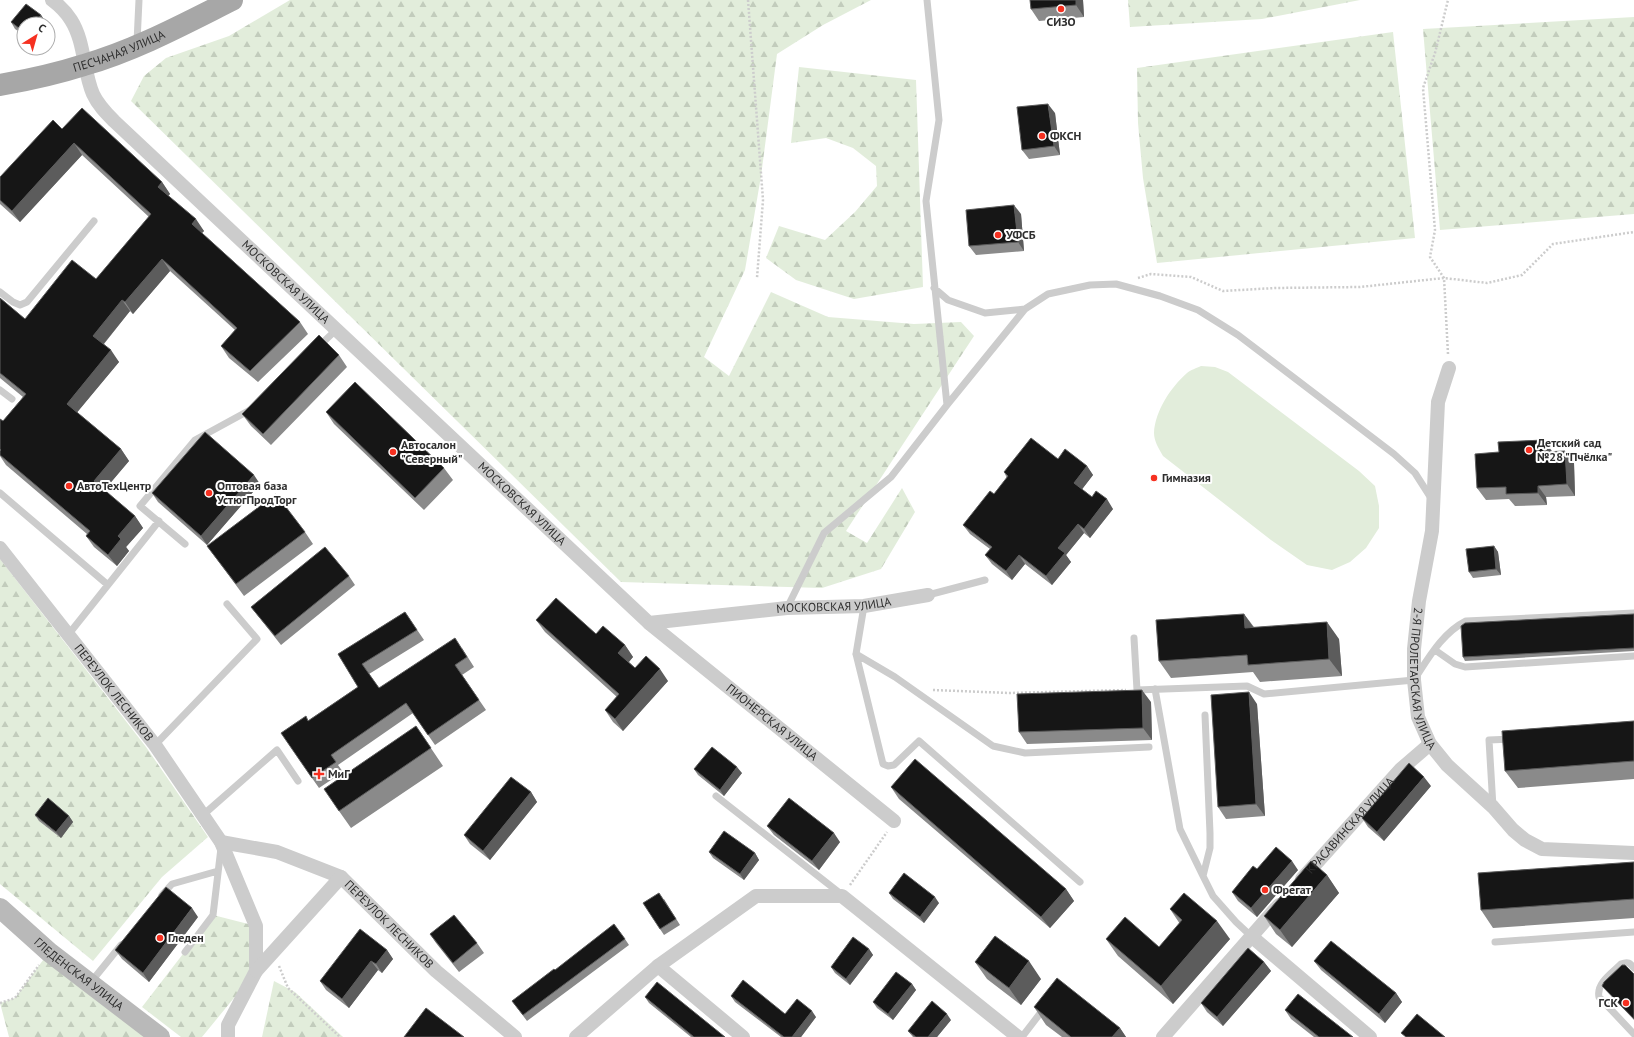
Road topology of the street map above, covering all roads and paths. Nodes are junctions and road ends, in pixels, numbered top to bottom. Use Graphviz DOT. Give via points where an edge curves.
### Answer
graph roads {
  1 [pos="52,0"];
  2 [pos="139,0"];
  3 [pos="232,0"];
  4 [pos="748,0"];
  5 [pos="927,0"];
  6 [pos="1448,0"];
  7 [pos="137,46"];
  8 [pos="85,65"];
  9 [pos="0,85"];
  10 [pos="94,221"];
  11 [pos="1634,232"];
  12 [pos="757,278"];
  13 [pos="1444,278"];
  14 [pos="1116,284"];
  15 [pos="934,288"];
  16 [pos="0,292"];
  17 [pos="1025,309"];
  18 [pos="336,330"];
  19 [pos="314,350"];
  20 [pos="1449,368"];
  21 [pos="0,390"];
  22 [pos="12,399"];
  23 [pos="947,405"];
  24 [pos="254,406"];
  25 [pos="0,493"];
  26 [pos="1434,502"];
  27 [pos="159,521"];
  28 [pos="185,544"];
  29 [pos="0,548"];
  30 [pos="985,580"];
  31 [pos="108,585"];
  32 [pos="928,595"];
  33 [pos="227,604"];
  34 [pos="864,606"];
  35 [pos="787,608"];
  36 [pos="1634,613"];
  37 [pos="649,623"];
  38 [pos="68,635"];
  39 [pos="1134,638"];
  40 [pos="1435,650"];
  41 [pos="856,654"];
  42 [pos="1634,656"];
  43 [pos="1414,680"];
  44 [pos="927,688"];
  45 [pos="1155,689"];
  46 [pos="1136,690"];
  47 [pos="1205,715"];
  48 [pos="1520,738"];
  49 [pos="1430,744"];
  50 [pos="154,745"];
  51 [pos="1149,747"];
  52 [pos="298,781"];
  53 [pos="716,796"];
  54 [pos="1493,807"];
  55 [pos="203,815"];
  56 [pos="894,821"];
  57 [pos="221,842"];
  58 [pos="1634,854"];
  59 [pos="218,871"];
  60 [pos="1203,876"];
  61 [pos="341,877"];
  62 [pos="1080,882"];
  63 [pos="842,896"];
  64 [pos="157,902"];
  65 [pos="0,908"];
  66 [pos="1634,932"];
  67 [pos="1251,936"];
  68 [pos="127,938"];
  69 [pos="1495,942"];
  70 [pos="49,952"];
  71 [pos="185,952"];
  72 [pos="273,952"];
  73 [pos="658,966"];
  74 [pos="1634,968"];
  75 [pos="256,971"];
  76 [pos="90,984"];
  77 [pos="1050,1001"];
  78 [pos="0,1003"];
  79 [pos="1634,1034"];
  80 [pos="160,1037"];
  81 [pos="228,1037"];
  82 [pos="340,1037"];
  83 [pos="515,1037"];
  84 [pos="576,1037"];
  85 [pos="743,1037"];
  86 [pos="1018,1037"];
  87 [pos="1022,1037"];
  88 [pos="1163,1037"];
  89 [pos="1370,1037"];
  1 -- 8 [label="street, МОСКОВСКАЯ УЛИЦА" via="72,21"];
  2 -- 7 [label="lane"];
  3 -- 7 [label="main road, ПЕСЧАНАЯ УЛИЦА"];
  4 -- 12 [label="path" via="763,200"];
  5 -- 15 [label="lane" via="939,120 926,201"];
  6 -- 13 [label="path" via="1423,88 1436,230 1430,257"];
  7 -- 8 [label="main road, ПЕСЧАНАЯ УЛИЦА"];
  8 -- 9 [label="main road, ПЕСЧАНАЯ УЛИЦА"];
  8 -- 18 [label="street, МОСКОВСКАЯ УЛИЦА" via="93,94 114,121"];
  10 -- 16 [label="lane" via="26,302 20,305"];
  11 -- 13 [label="path" via="1553,244 1522,275 1487,283"];
  13 -- 14 [label="path" via="1360,287 1223,291 1191,277 1151,274"];
  13 -- 20 [label="path"];
  14 -- 17 [label="lane" via="1090,285 1048,294"];
  14 -- 26 [label="lane" via="1198,310 1238,335 1394,454 1415,473"];
  15 -- 17 [label="lane" via="948,300 985,313"];
  15 -- 23 [label="lane"];
  17 -- 23 [label="lane"];
  18 -- 19 [label="lane"];
  18 -- 37 [label="street, МОСКОВСКАЯ УЛИЦА"];
  20 -- 26 [label="street, 2-Я ПРОЛЕТАРСКАЯ УЛИЦА" via="1438,402"];
  21 -- 22 [label="lane"];
  23 -- 35 [label="lane" via="891,477 824,533"];
  24 -- 27 [label="lane" via="195,440 140,506"];
  25 -- 31 [label="lane"];
  26 -- 43 [label="street, 2-Я ПРОЛЕТАРСКАЯ УЛИЦА" via="1432,531 1419,601"];
  27 -- 28 [label="lane"];
  27 -- 31 [label="lane"];
  29 -- 38 [label="street, ПЕРЕУЛОК ЛЕСНИКОВ"];
  30 -- 32 [label="lane"];
  31 -- 38 [label="lane"];
  32 -- 34 [label="street, МОСКОВСКАЯ УЛИЦА"];
  33 -- 50 [label="lane" via="257,639"];
  34 -- 35 [label="street, МОСКОВСКАЯ УЛИЦА"];
  34 -- 41 [label="lane"];
  35 -- 37 [label="street, МОСКОВСКАЯ УЛИЦА"];
  36 -- 40 [label="lane" via="1466,621 1457,625"];
  37 -- 56 [label="street, ПИОНЕРСКАЯ УЛИЦА"];
  38 -- 50 [label="street, ПЕРЕУЛОК ЛЕСНИКОВ"];
  39 -- 46 [label="lane"];
  40 -- 42 [label="lane" via="1455,664 1465,667"];
  40 -- 43 [label="lane"];
  41 -- 51 [label="lane" via="895,677 993,746 1025,753"];
  41 -- 62 [label="lane" via="883,764 894,765 919,741"];
  43 -- 45 [label="lane" via="1264,694 1247,686"];
  43 -- 49 [label="street, 2-Я ПРОЛЕТАРСКАЯ УЛИЦА" via="1418,717"];
  44 -- 46 [label="path" via="1009,693"];
  45 -- 46 [label="lane"];
  45 -- 60 [label="lane" via="1180,829"];
  47 -- 60 [label="lane" via="1210,848"];
  48 -- 54 [label="lane" via="1490,740"];
  49 -- 54 [label="street, 2-Я ПРОЛЕТАРСКАЯ УЛИЦА" via="1447,765"];
  49 -- 67 [label="street, КРАСАВИНСКАЯ УЛИЦА" via="1401,769"];
  50 -- 55 [label="street, ПЕРЕУЛОК ЛЕСНИКОВ"];
  52 -- 55 [label="lane" via="277,750"];
  53 -- 63 [label="lane"];
  54 -- 58 [label="street, 2-Я ПРОЛЕТАРСКАЯ УЛИЦА" via="1513,830 1542,849"];
  55 -- 57 [label="street, ПЕРЕУЛОК ЛЕСНИКОВ"];
  56 -- 63 [label="path"];
  57 -- 59 [label="lane"];
  57 -- 61 [label="street, ПЕРЕУЛОК ЛЕСНИКОВ" via="277,852"];
  57 -- 75 [label="street, ПЕРЕУЛОК ЛЕСНИКОВ" via="256,926"];
  59 -- 64 [label="lane" via="172,884"];
  59 -- 71 [label="lane" via="212,915"];
  60 -- 67 [label="lane" via="1213,896"];
  61 -- 72 [label="street"];
  61 -- 83 [label="street, ПЕРЕУЛОК ЛЕСНИКОВ" via="436,971"];
  63 -- 73 [label="street" via="756,896"];
  63 -- 86 [label="street"];
  65 -- 70 [label="main road, ГЛЕДЕНСКАЯ УЛИЦА"];
  66 -- 69 [label="lane"];
  67 -- 88 [label="street, КРАСАВИНСКАЯ УЛИЦА"];
  67 -- 89 [label="street"];
  68 -- 76 [label="lane"];
  70 -- 76 [label="main road, ГЛЕДЕНСКАЯ УЛИЦА"];
  70 -- 78 [label="path" via="15,998"];
  72 -- 75 [label="street"];
  72 -- 82 [label="path" via="288,988"];
  73 -- 84 [label="street"];
  73 -- 85 [label="street"];
  74 -- 79 [label="lane" via="1629,962 1621,964 1599,986 1598,992 1599,997"];
  75 -- 81 [label="street, ПЕРЕУЛОК ЛЕСНИКОВ" via="228,1025"];
  76 -- 80 [label="main road, ГЛЕДЕНСКАЯ УЛИЦА"];
  77 -- 87 [label="lane"];
}
